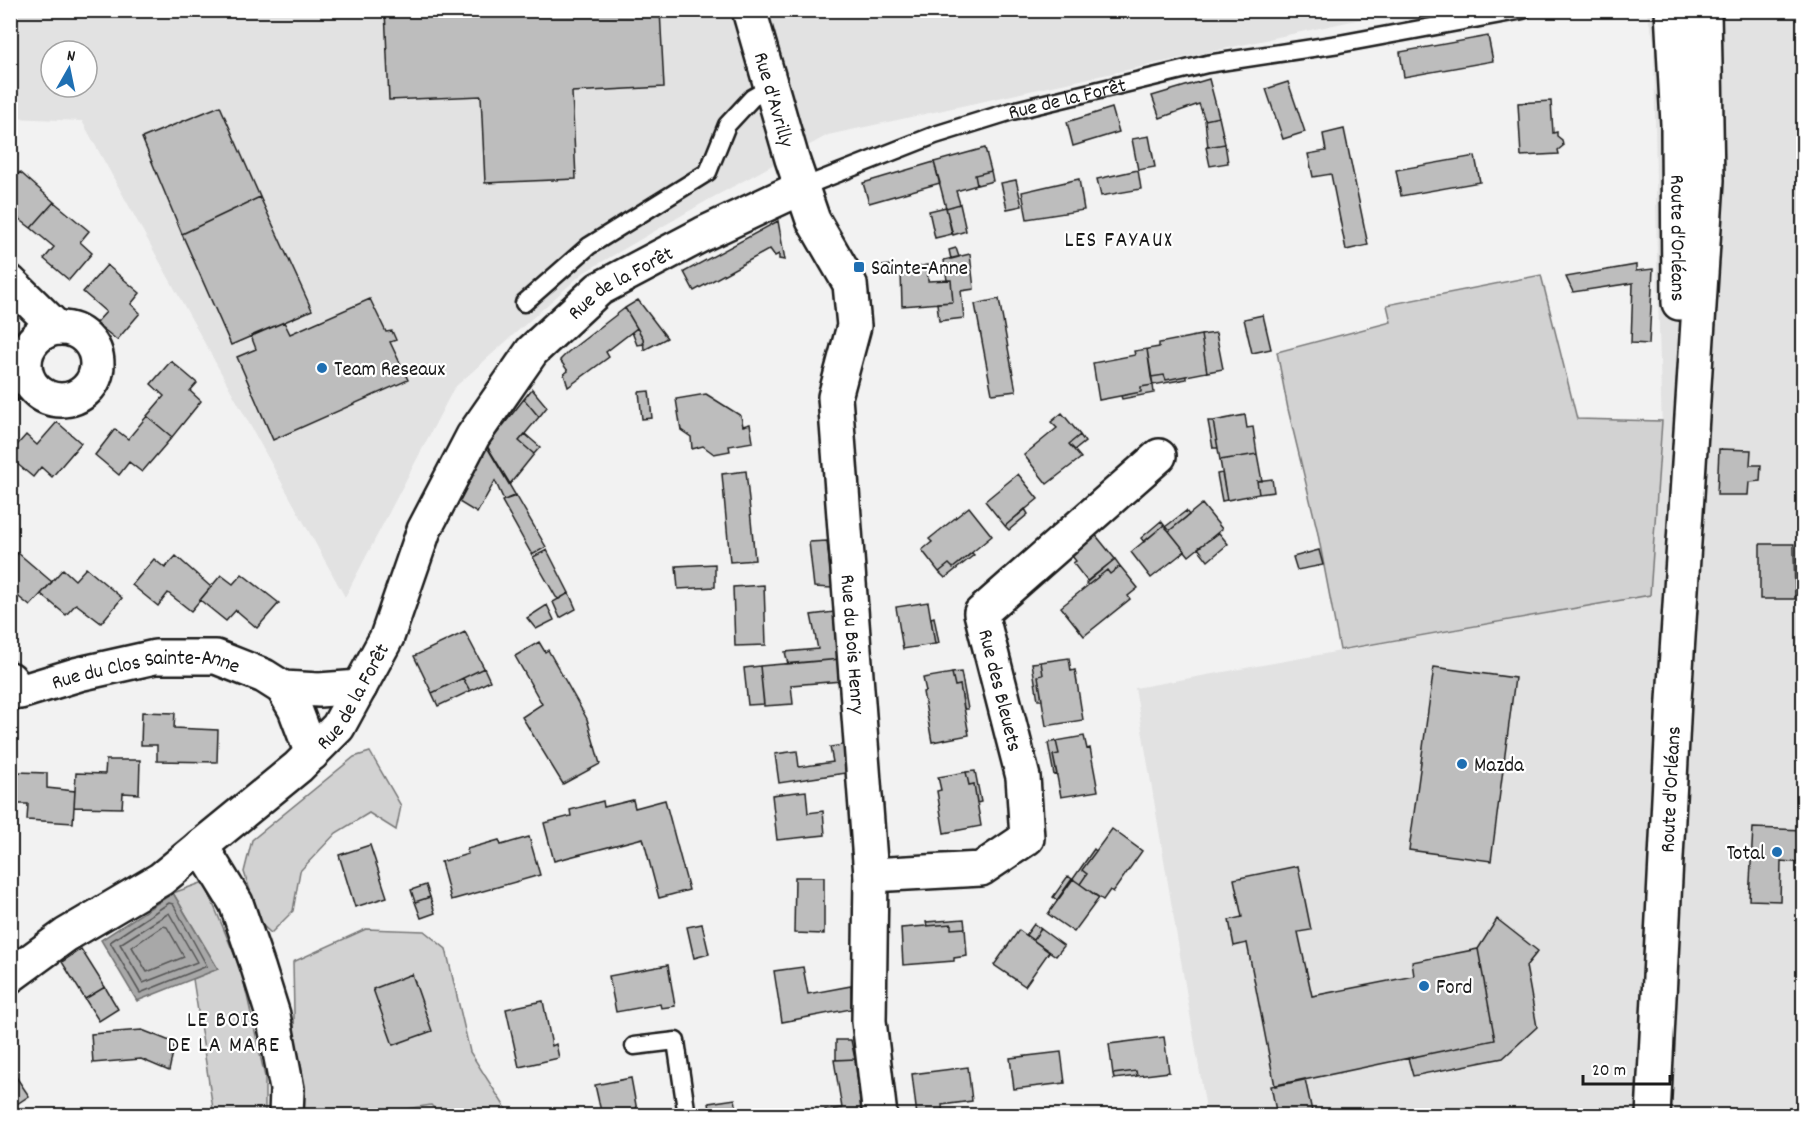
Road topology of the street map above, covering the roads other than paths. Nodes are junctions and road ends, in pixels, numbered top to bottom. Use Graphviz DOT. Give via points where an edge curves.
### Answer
graph roads {
  1 [pos="749,10"];
  2 [pos="1523,10"];
  3 [pos="1672,10"];
  4 [pos="1704,10"];
  5 [pos="771,87"];
  6 [pos="803,187"];
  7 [pos="10,282"];
  8 [pos="524,303"];
  9 [pos="57,328"];
  10 [pos="1159,456"];
  11 [pos="1688,464"];
  12 [pos="283,687"];
  13 [pos="360,687"];
  14 [pos="14,691"];
  15 [pos="312,754"];
  16 [pos="201,846"];
  17 [pos="871,875"];
  18 [pos="10,976"];
  19 [pos="634,1046"];
  20 [pos="286,1116"];
  21 [pos="687,1116"];
  22 [pos="880,1116"];
  23 [pos="1653,1116"];
  1 -- 5 [label="street, Rue d'Avrilly"];
  2 -- 6 [label="lane, Rue de la Forêt" via="1207,64 935,135"];
  3 -- 11 [label="street, Route d'Orléans" via="1678,124 1678,382"];
  4 -- 11 [label="street, Route d'Orléans" via="1707,180"];
  5 -- 6 [label="street, Rue d'Avrilly"];
  5 -- 8 [label="lane" via="752,98 727,125 708,172 589,246"];
  6 -- 13 [label="street, Rue de la Forêt" via="599,289 532,351 472,436 430,519 387,637"];
  6 -- 17 [label="street, Rue du Bois Henry" via="813,220 850,284 854,326 835,397"];
  7 -- 9 [label="street"];
  9 -- 9 [label="street" via="80,333 89,341 97,362 96,374 83,393 61,400 49,398 31,384 25,360 35,339"];
  10 -- 17 [label="street, Rue des Bleuets" via="981,613 1023,777 1027,838 981,869"];
  11 -- 23 [label="street, Route d'Orléans"];
  12 -- 13 [label="street, Rue du Clos Sainte-Anne"];
  12 -- 14 [label="street, Rue du Clos Sainte-Anne" via="216,657 155,657"];
  12 -- 15 [label="street"];
  13 -- 15 [label="street, Rue de la Forêt" via="338,727"];
  15 -- 16 [label="street, Rue de la Forêt"];
  16 -- 18 [label="street, Rue de la Forêt" via="161,879 66,935"];
  16 -- 20 [label="street" via="236,903 258,967 273,1015 287,1089"];
  17 -- 22 [label="street, Rue du Bois Henry" via="869,1021"];
  19 -- 21 [label="lane" via="676,1041"];
}
